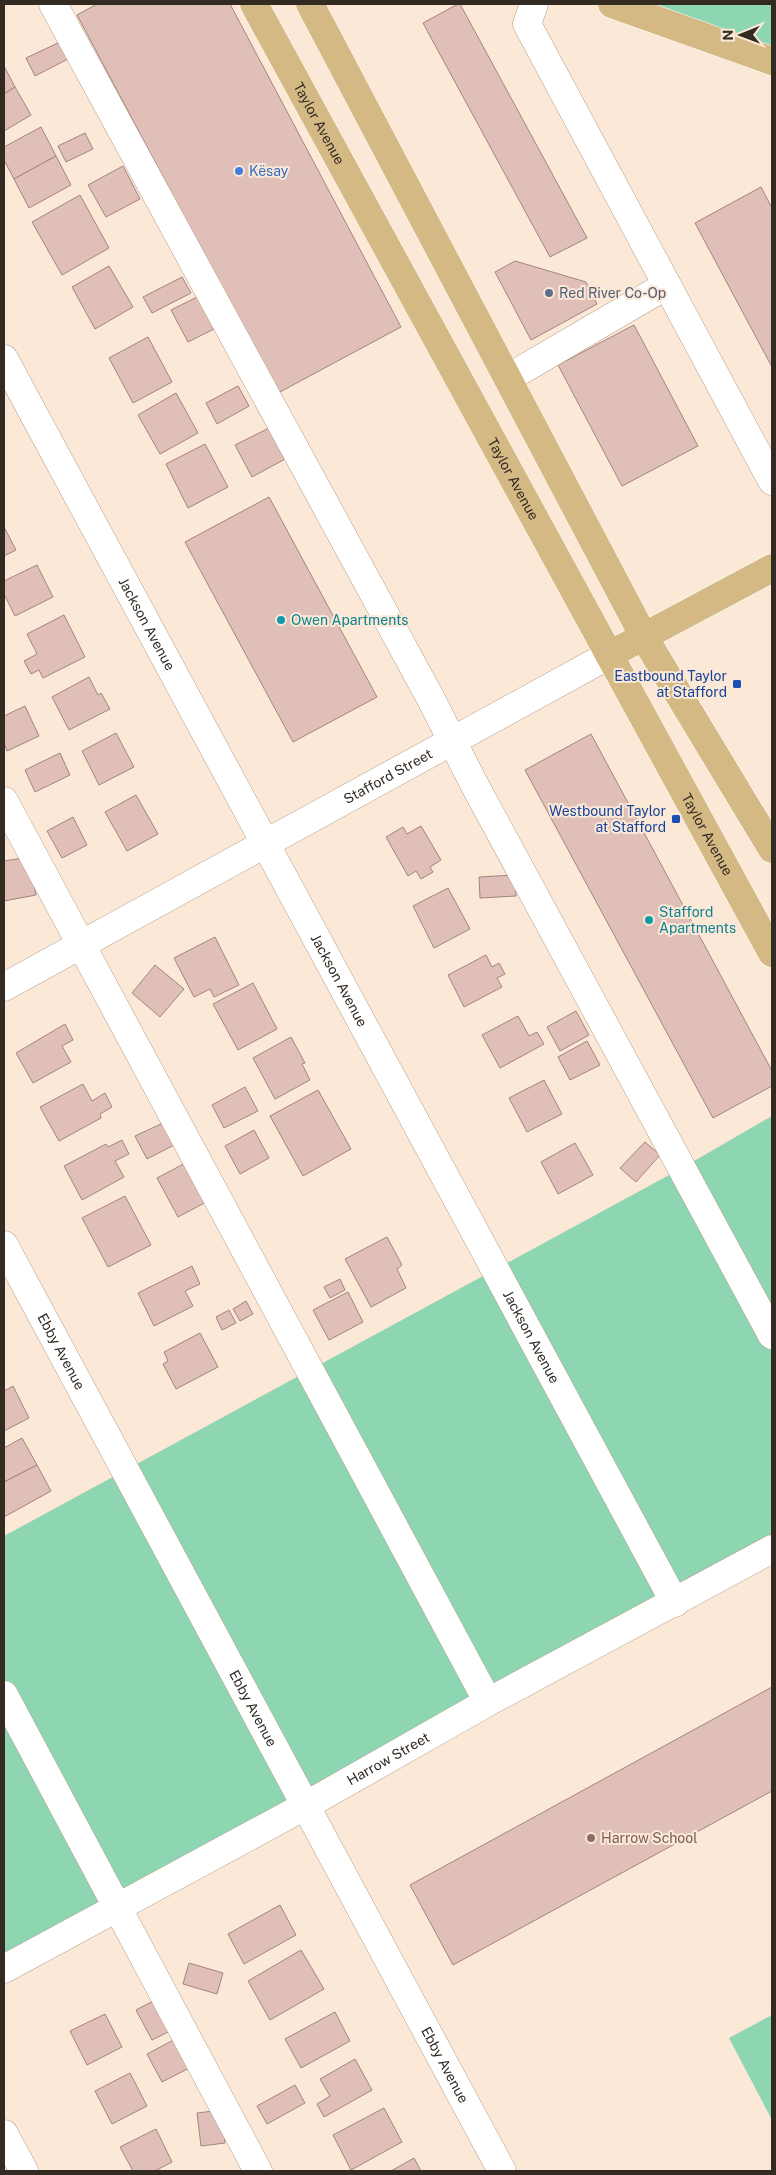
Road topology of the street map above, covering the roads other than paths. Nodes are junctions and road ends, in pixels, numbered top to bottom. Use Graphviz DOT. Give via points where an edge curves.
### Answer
graph roads {
  1 [pos="53,4"];
  2 [pos="254,4"];
  3 [pos="310,4"];
  4 [pos="534,4"];
  5 [pos="612,4"];
  6 [pos="772,61"];
  7 [pos="667,285"];
  8 [pos="4,359"];
  9 [pos="508,378"];
  10 [pos="772,481"];
  11 [pos="772,568"];
  12 [pos="644,637"];
  13 [pos="609,655"];
  14 [pos="453,740"];
  15 [pos="4,801"];
  16 [pos="267,844"];
  17 [pos="772,849"];
  18 [pos="81,945"];
  19 [pos="772,953"];
  20 [pos="4,987"];
  21 [pos="4,1245"];
  22 [pos="772,1335"];
  23 [pos="772,1549"];
  24 [pos="675,1603"];
  25 [pos="4,1695"];
  26 [pos="488,1702"];
  27 [pos="305,1806"];
  28 [pos="117,1906"];
  29 [pos="4,1969"];
  30 [pos="4,2134"];
  31 [pos="24,2171"];
  32 [pos="258,2171"];
  33 [pos="502,2171"];
  1 -- 14 [label="street"];
  2 -- 13 [label="main road, Taylor Avenue"];
  3 -- 9 [label="main road"];
  4 -- 7 [label="street" via="527,24"];
  5 -- 6 [label="main road"];
  7 -- 9 [label="street"];
  7 -- 10 [label="street"];
  8 -- 16 [label="street, Jackson Avenue"];
  9 -- 12 [label="main road"];
  11 -- 12 [label="main road, Stafford Street"];
  12 -- 13 [label="main road, Stafford Street"];
  12 -- 17 [label="main road"];
  13 -- 14 [label="street, Stafford Street"];
  13 -- 19 [label="main road, Taylor Avenue"];
  14 -- 16 [label="street, Stafford Street"];
  14 -- 22 [label="street"];
  15 -- 18 [label="street"];
  16 -- 18 [label="street, Stafford Street"];
  16 -- 24 [label="street, Jackson Avenue"];
  18 -- 20 [label="street, Stafford Street"];
  18 -- 26 [label="street"];
  21 -- 27 [label="street, Ebby Avenue"];
  23 -- 24 [label="street, Harrow Street"];
  24 -- 26 [label="street, Harrow Street"];
  25 -- 28 [label="street"];
  26 -- 27 [label="street, Harrow Street"];
  27 -- 28 [label="street, Harrow Street"];
  27 -- 33 [label="street, Ebby Avenue"];
  28 -- 29 [label="street, Harrow Street"];
  28 -- 32 [label="street"];
  30 -- 31 [label="street"];
}
